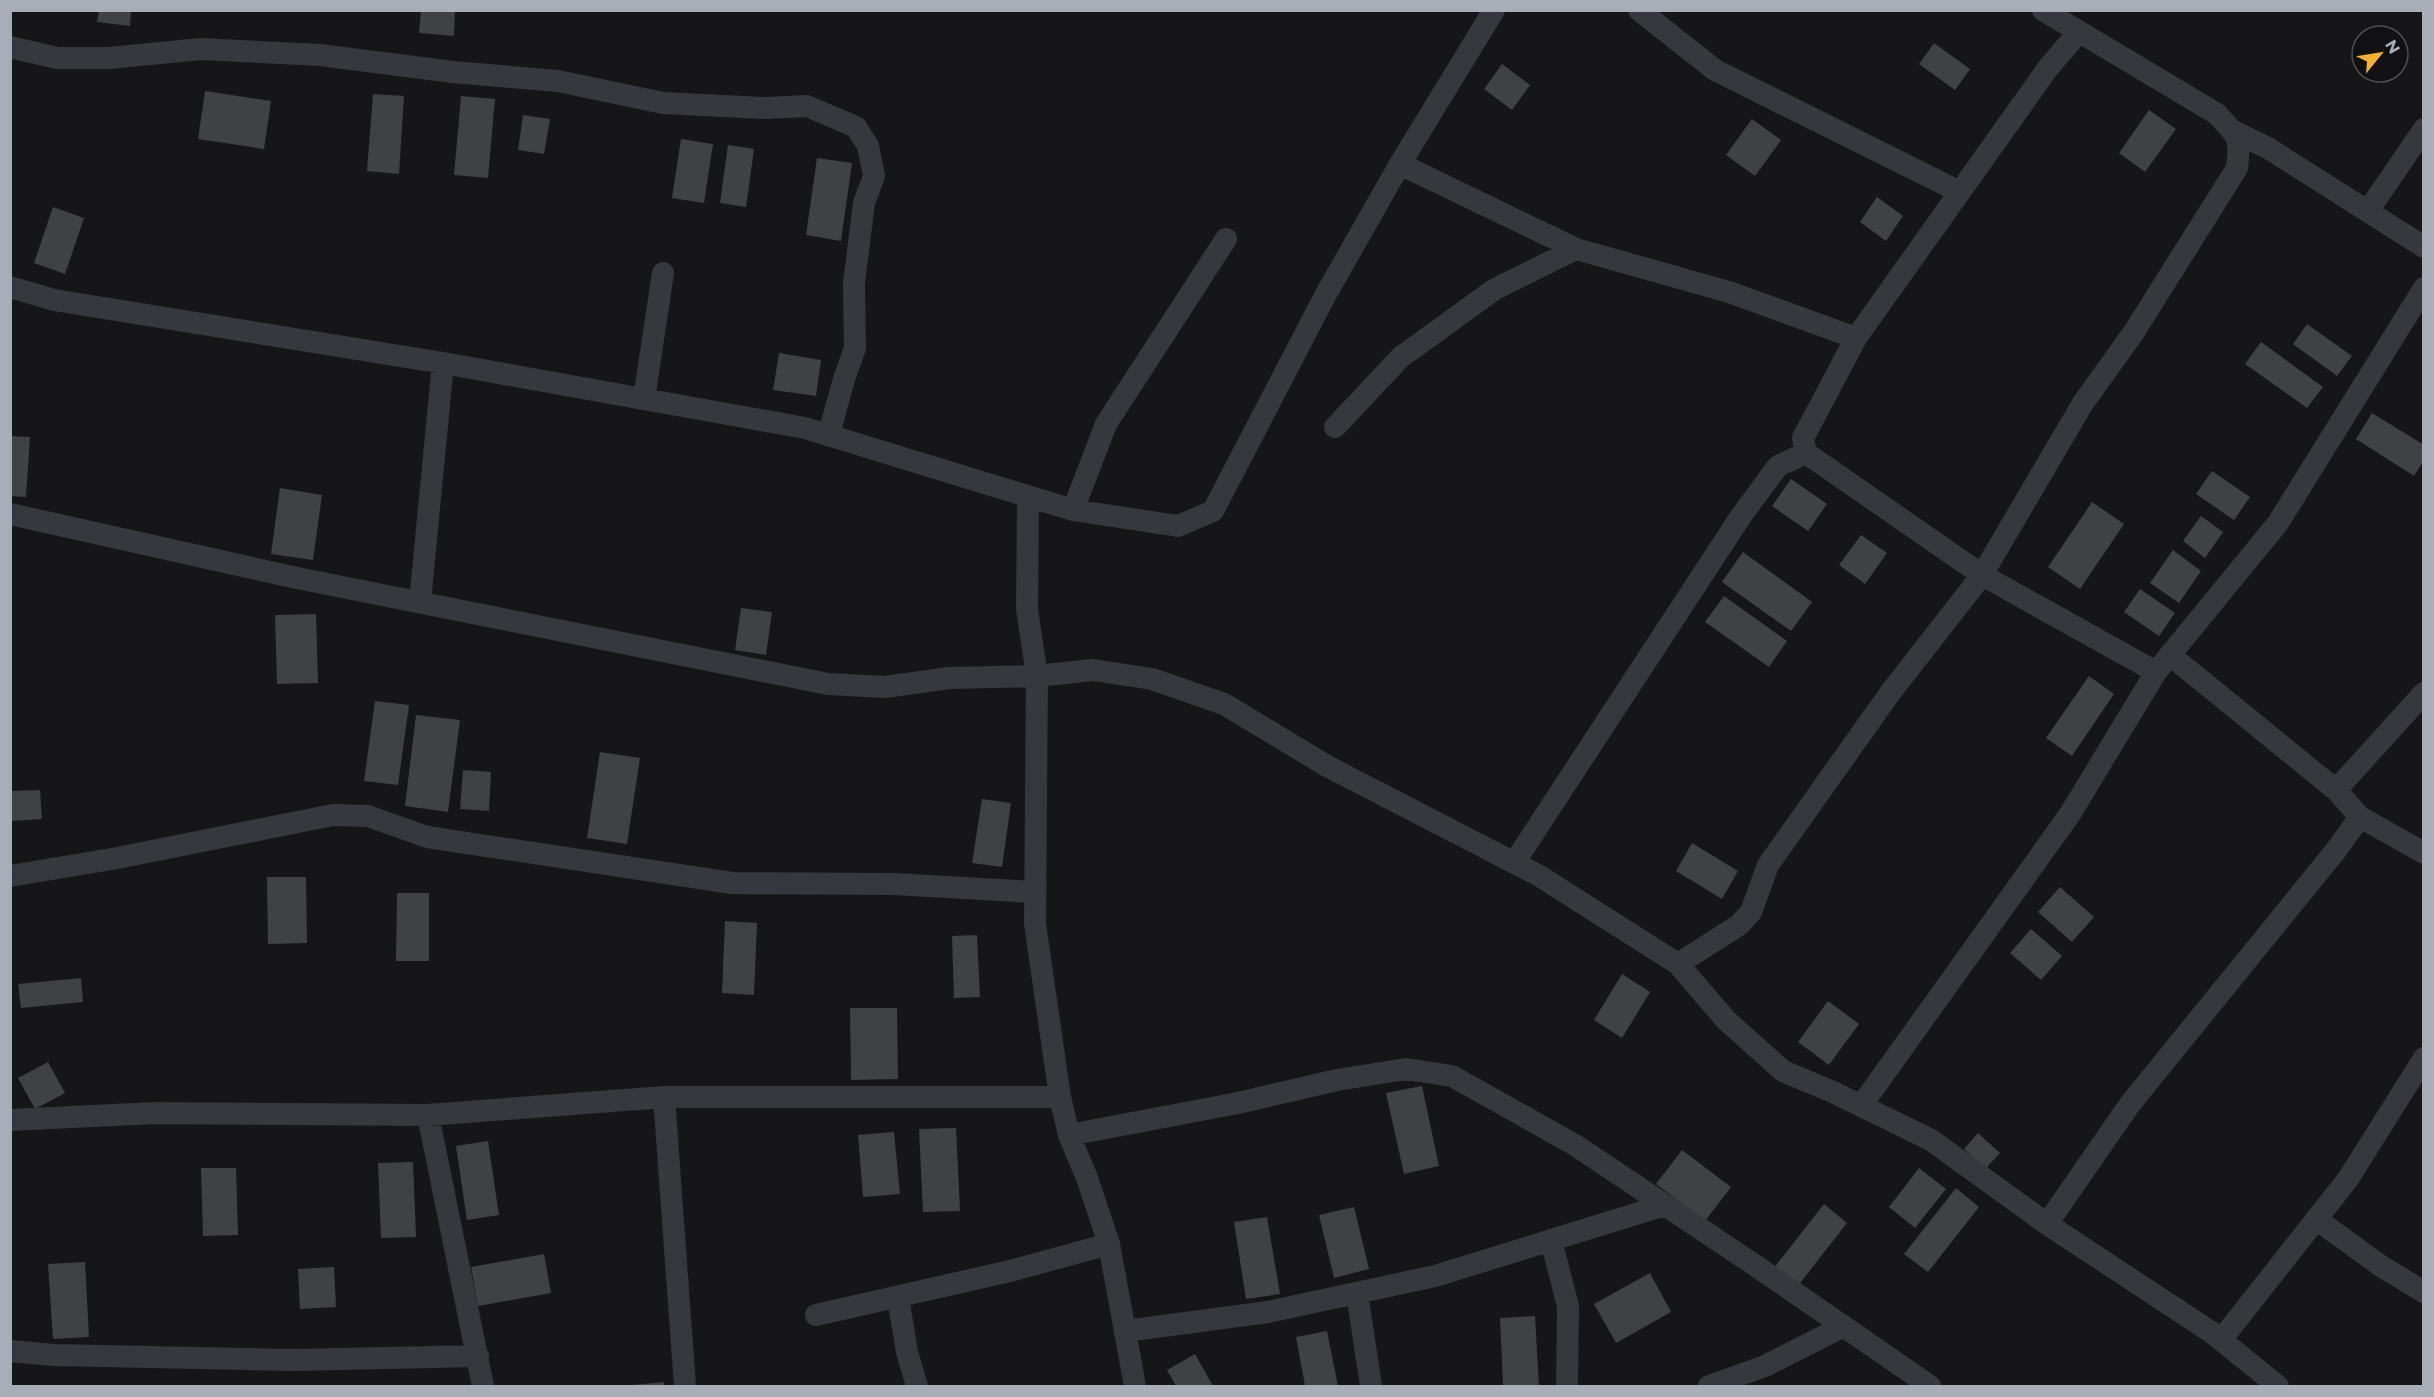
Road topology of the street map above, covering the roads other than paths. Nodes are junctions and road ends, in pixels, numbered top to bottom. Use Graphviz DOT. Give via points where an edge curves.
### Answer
graph roads {
  1 [pos="1494,10"];
  2 [pos="1639,10"];
  3 [pos="2043,10"];
  4 [pos="2078,33"];
  5 [pos="10,47"];
  6 [pos="2424,129"];
  7 [pos="2233,131"];
  8 [pos="1400,164"];
  9 [pos="1960,192"];
  10 [pos="2368,211"];
  11 [pos="1226,239"];
  12 [pos="2424,248"];
  13 [pos="1576,249"];
  14 [pos="663,273"];
  15 [pos="10,287"];
  16 [pos="2424,288"];
  17 [pos="1856,338"];
  18 [pos="443,363"];
  19 [pos="644,399"];
  20 [pos="1335,427"];
  21 [pos="829,434"];
  22 [pos="1806,453"];
  23 [pos="1028,497"];
  24 [pos="1073,510"];
  25 [pos="10,514"];
  26 [pos="1982,575"];
  27 [pos="420,602"];
  28 [pos="2163,664"];
  29 [pos="1037,676"];
  30 [pos="2424,693"];
  31 [pos="2336,790"];
  32 [pos="2360,817"];
  33 [pos="2424,853"];
  34 [pos="1514,863"];
  35 [pos="10,876"];
  36 [pos="1035,892"];
  37 [pos="1678,964"];
  38 [pos="2424,1058"];
  39 [pos="664,1097"];
  40 [pos="1060,1097"];
  41 [pos="1861,1106"];
  42 [pos="428,1115"];
  43 [pos="10,1120"];
  44 [pos="1069,1135"];
  45 [pos="1665,1205"];
  46 [pos="2316,1220"];
  47 [pos="2047,1224"];
  48 [pos="1551,1240"];
  49 [pos="1109,1244"];
  50 [pos="2424,1292"];
  51 [pos="1357,1293"];
  52 [pos="898,1297"];
  53 [pos="816,1315"];
  54 [pos="1842,1327"];
  55 [pos="1125,1331"];
  56 [pos="2221,1340"];
  57 [pos="10,1351"];
  58 [pos="478,1356"];
  59 [pos="483,1386"];
  60 [pos="685,1386"];
  61 [pos="917,1386"];
  62 [pos="1135,1386"];
  63 [pos="1371,1386"];
  64 [pos="1567,1386"];
  65 [pos="1709,1386"];
  66 [pos="1930,1386"];
  67 [pos="2278,1386"];
  1 -- 8 [label="street"];
  2 -- 9 [label="street" via="1715,70"];
  3 -- 4 [label="street"];
  4 -- 7 [label="street" via="2217,114"];
  4 -- 9 [label="street" via="2048,68"];
  5 -- 21 [label="street" via="57,58 109,58 201,49 320,55 558,81 663,103 807,106 856,127 868,146 873,176 864,203 854,283 855,348"];
  6 -- 10 [label="street"];
  7 -- 10 [label="street" via="2268,148"];
  7 -- 26 [label="street" via="2240,144 2237,168 2134,332 2083,403"];
  8 -- 13 [label="street"];
  8 -- 24 [label="street" via="1326,294 1213,511 1178,526"];
  9 -- 17 [label="street"];
  10 -- 12 [label="street"];
  11 -- 24 [label="street" via="1106,424"];
  13 -- 17 [label="street" via="1729,292"];
  13 -- 20 [label="street" via="1495,289 1401,357"];
  14 -- 19 [label="street"];
  15 -- 18 [label="street" via="54,300"];
  16 -- 28 [label="street" via="2278,523"];
  17 -- 22 [label="street" via="1803,438"];
  18 -- 19 [label="street"];
  18 -- 27 [label="street"];
  19 -- 21 [label="street"];
  21 -- 23 [label="street"];
  22 -- 26 [label="street"];
  22 -- 34 [label="street" via="1778,466 1741,516"];
  23 -- 24 [label="street"];
  23 -- 29 [label="street" via="1027,609"];
  25 -- 27 [label="street"];
  26 -- 28 [label="street"];
  26 -- 37 [label="street" via="1890,693 1768,865 1751,912 1739,925"];
  27 -- 29 [label="street" via="828,684 885,687 949,678"];
  28 -- 31 [label="street"];
  28 -- 41 [label="street" via="2070,814"];
  29 -- 34 [label="street" via="1093,670 1152,679 1224,704 1327,766"];
  29 -- 36 [label="street"];
  30 -- 31 [label="street"];
  31 -- 32 [label="street"];
  32 -- 33 [label="street"];
  32 -- 47 [label="street" via="2130,1104"];
  34 -- 37 [label="street"];
  35 -- 36 [label="street" via="333,815 368,816 427,837 732,883 893,884"];
  36 -- 40 [label="street" via="1035,924"];
  37 -- 41 [label="street" via="1726,1020 1783,1071"];
  38 -- 46 [label="street" via="2348,1179"];
  39 -- 40 [label="street"];
  39 -- 42 [label="street"];
  39 -- 60 [label="street"];
  40 -- 44 [label="street"];
  41 -- 47 [label="street" via="1931,1140"];
  42 -- 43 [label="street" via="154,1113"];
  42 -- 58 [label="street"];
  44 -- 45 [label="street" via="1406,1069 1452,1076 1477,1088 1575,1145"];
  44 -- 49 [label="street"];
  45 -- 48 [label="street"];
  45 -- 54 [label="street"];
  46 -- 50 [label="street"];
  46 -- 56 [label="street"];
  47 -- 56 [label="street"];
  48 -- 51 [label="street" via="1435,1276"];
  48 -- 64 [label="street" via="1568,1306"];
  49 -- 52 [label="street"];
  49 -- 55 [label="street"];
  51 -- 55 [label="street" via="1268,1312"];
  51 -- 63 [label="street"];
  52 -- 53 [label="street"];
  52 -- 61 [label="street"];
  54 -- 65 [label="street" via="1765,1365"];
  54 -- 66 [label="street"];
  55 -- 62 [label="street"];
  56 -- 67 [label="street"];
  57 -- 58 [label="street" via="296,1360"];
  58 -- 59 [label="street"];
}
